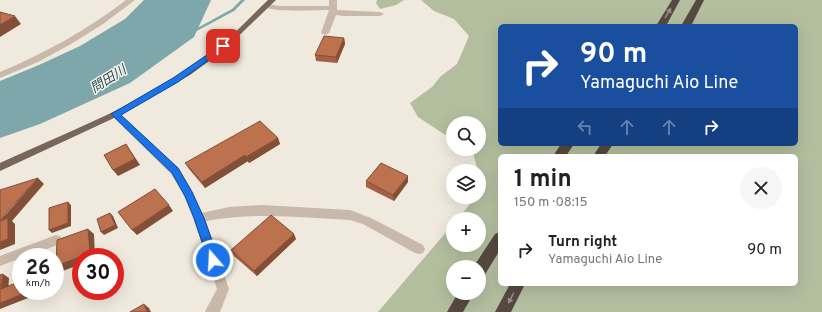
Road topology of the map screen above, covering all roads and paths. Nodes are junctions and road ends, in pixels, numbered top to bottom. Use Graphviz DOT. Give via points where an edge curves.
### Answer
graph roads {
  1 [pos="131,0"];
  2 [pos="333,0"];
  3 [pos="676,0"];
  4 [pos="700,0"];
  5 [pos="269,3"];
  6 [pos="333,10"];
  7 [pos="380,14"];
  8 [pos="661,24"];
  9 [pos="687,24"];
  10 [pos="325,33"];
  11 [pos="0,75"];
  12 [pos="116,114"];
  13 [pos="0,167"];
  14 [pos="199,218"];
  15 [pos="56,240"];
  16 [pos="498,241"];
  17 [pos="419,249"];
  18 [pos="0,261"];
  19 [pos="486,261"];
  20 [pos="517,286"];
  21 [pos="462,300"];
  22 [pos="211,312"];
  23 [pos="455,312"];
  24 [pos="503,312"];
  1 -- 11 [label="street" via="107,19 56,51"];
  2 -- 6 [label="street"];
  8 -- 3 [label="highway, one-way"];
  4 -- 9 [label="highway"];
  5 -- 6 [label="street" via="280,8"];
  5 -- 12 [label="main road" via="212,55"];
  6 -- 7 [label="street" via="344,14"];
  6 -- 10 [label="street"];
  12 -- 13 [label="main road"];
  12 -- 14 [label="street" via="175,171"];
  14 -- 17 [label="street" via="229,212 262,210 350,215 367,221"];
  14 -- 22 [label="street" via="223,289"];
  15 -- 18 [label="street"];
  16 -- 19 [label="highway"];
  20 -- 24 [label="highway, one-way"];
  21 -- 23 [label="highway"];
}
